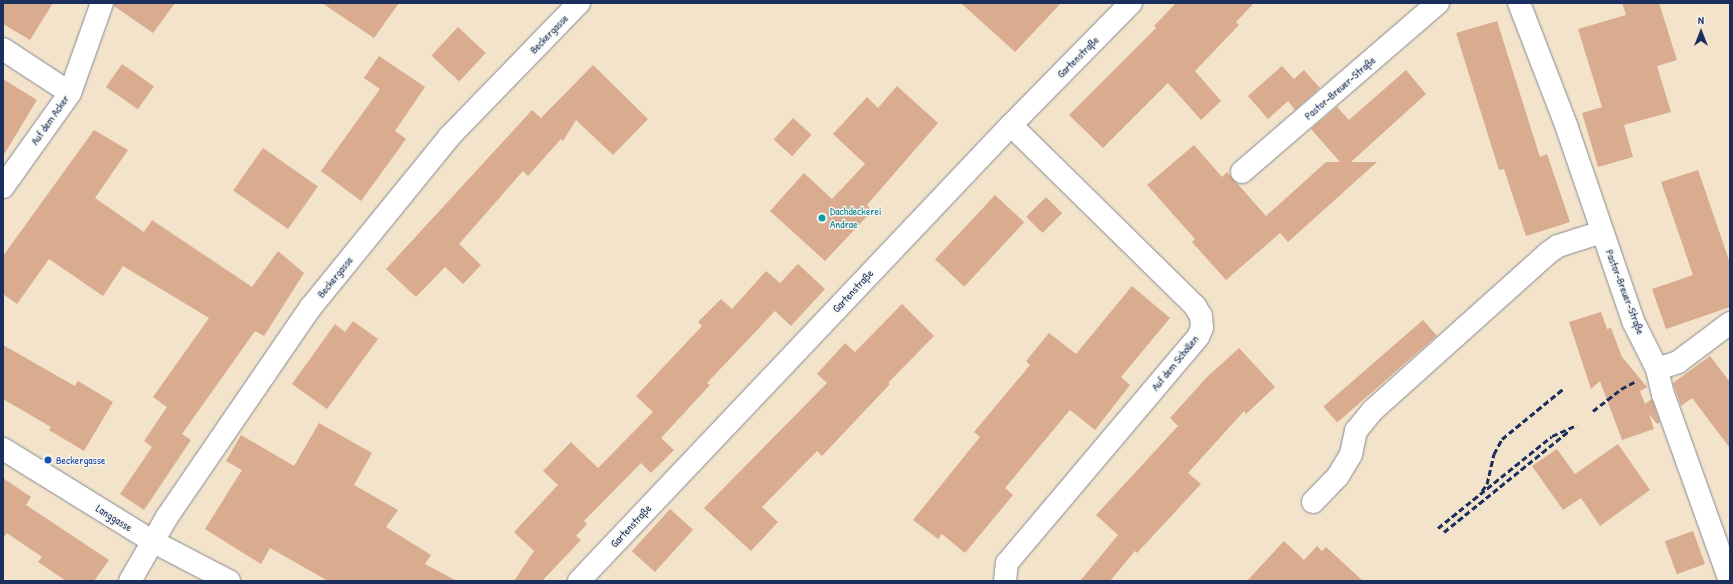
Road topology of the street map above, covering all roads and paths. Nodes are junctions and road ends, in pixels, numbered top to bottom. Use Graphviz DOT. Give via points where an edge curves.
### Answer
graph roads {
  1 [pos="102,3"];
  2 [pos="579,3"];
  3 [pos="1131,3"];
  4 [pos="1438,3"];
  5 [pos="1519,3"];
  6 [pos="3,49"];
  7 [pos="70,93"];
  8 [pos="1010,125"];
  9 [pos="1242,172"];
  10 [pos="3,187"];
  11 [pos="1602,232"];
  12 [pos="1730,323"];
  13 [pos="1657,369"];
  14 [pos="3,449"];
  15 [pos="1313,502"];
  16 [pos="152,541"];
  17 [pos="130,581"];
  18 [pos="229,581"];
  19 [pos="579,581"];
  20 [pos="1005,581"];
  21 [pos="1730,581"];
  1 -- 7 [label="street, Auf dem Acker"];
  2 -- 16 [label="street, Beckergasse" via="449,137 311,307"];
  3 -- 8 [label="street, Gartenstraße"];
  4 -- 9 [label="street, Pastor-Breuer-Straße"];
  5 -- 11 [label="street, Pastor-Breuer-Straße"];
  6 -- 7 [label="street"];
  7 -- 10 [label="street, Auf dem Acker"];
  8 -- 19 [label="street, Gartenstraße"];
  8 -- 20 [label="street, Auf dem Schollen" via="1195,306 1201,316 1202,328 1198,336 1007,563"];
  11 -- 13 [label="street, Pastor-Breuer-Straße" via="1633,321"];
  11 -- 15 [label="street" via="1558,246 1548,253 1372,411 1356,431 1351,454 1338,476"];
  12 -- 13 [label="street" via="1678,362"];
  13 -- 21 [label="street, Pastor-Breuer-Straße" via="1663,394"];
  14 -- 16 [label="street, Langgasse"];
  16 -- 17 [label="street, Beckergasse"];
  16 -- 18 [label="street, Langgasse"];
}
